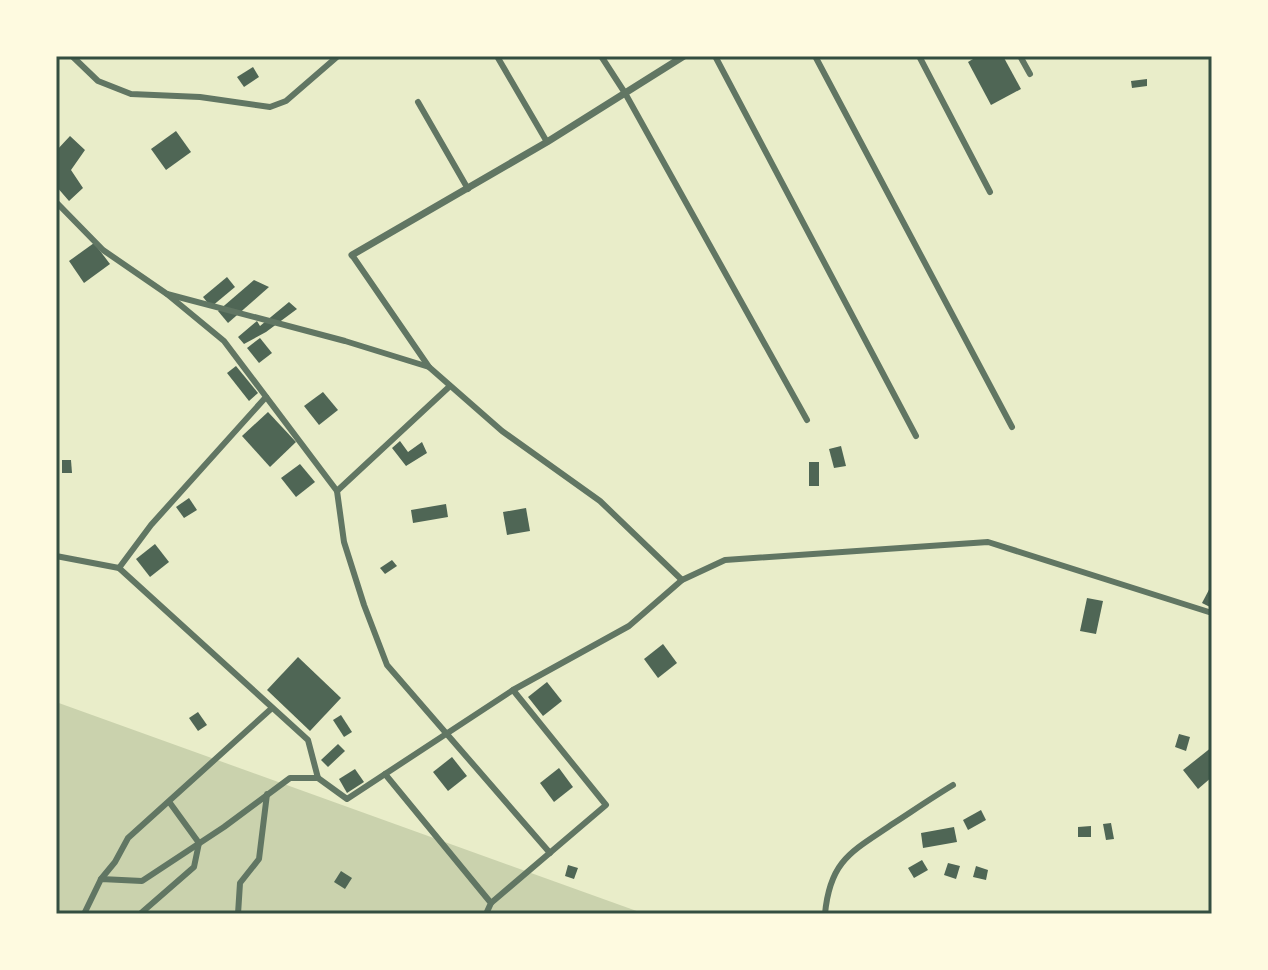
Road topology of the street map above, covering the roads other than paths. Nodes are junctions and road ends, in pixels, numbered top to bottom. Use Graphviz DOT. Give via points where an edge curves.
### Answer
graph roads {
  1 [pos="72,56"];
  2 [pos="338,56"];
  3 [pos="601,56"];
  4 [pos="684,56"];
  5 [pos="715,56"];
  6 [pos="815,56"];
  7 [pos="919,56"];
  8 [pos="1020,56"];
  9 [pos="498,58"];
  10 [pos="1030,74"];
  11 [pos="625,93"];
  12 [pos="418,102"];
  13 [pos="547,142"];
  14 [pos="468,189"];
  15 [pos="990,192"];
  16 [pos="56,202"];
  17 [pos="352,255"];
  18 [pos="167,294"];
  19 [pos="429,367"];
  20 [pos="450,386"];
  21 [pos="266,397"];
  22 [pos="807,420"];
  23 [pos="1012,427"];
  24 [pos="916,436"];
  25 [pos="337,491"];
  26 [pos="56,556"];
  27 [pos="119,568"];
  28 [pos="682,580"];
  29 [pos="1212,613"];
  30 [pos="513,690"];
  31 [pos="272,708"];
  32 [pos="447,733"];
  33 [pos="385,774"];
  34 [pos="318,778"];
  35 [pos="953,785"];
  36 [pos="267,794"];
  37 [pos="170,803"];
  38 [pos="199,843"];
  39 [pos="550,853"];
  40 [pos="101,879"];
  41 [pos="491,903"];
  42 [pos="84,914"];
  43 [pos="140,914"];
  44 [pos="238,914"];
  45 [pos="486,914"];
  46 [pos="825,914"];
  1 -- 2 [label="street" via="98,81 131,94 270,107 286,101"];
  3 -- 11 [label="street"];
  4 -- 11 [label="street"];
  5 -- 24 [label="street"];
  6 -- 23 [label="street"];
  7 -- 15 [label="street"];
  8 -- 10 [label="street"];
  9 -- 13 [label="street"];
  11 -- 13 [label="street"];
  11 -- 22 [label="street"];
  12 -- 14 [label="street"];
  13 -- 14 [label="street"];
  14 -- 17 [label="street"];
  16 -- 18 [label="street" via="103,250"];
  17 -- 19 [label="street"];
  18 -- 19 [label="street"];
  18 -- 21 [label="street" via="224,341"];
  19 -- 20 [label="street"];
  20 -- 25 [label="street"];
  20 -- 28 [label="street" via="502,431 600,501"];
  21 -- 25 [label="street"];
  21 -- 27 [label="street"];
  25 -- 32 [label="street" via="344,542 387,665"];
  26 -- 27 [label="street"];
  27 -- 31 [label="street"];
  28 -- 29 [label="street" via="725,560 988,542"];
  28 -- 30 [label="street" via="629,626"];
  30 -- 32 [label="street"];
  30 -- 39 [label="street" via="606,805"];
  31 -- 34 [label="street" via="308,740"];
  31 -- 37 [label="street"];
  32 -- 33 [label="street"];
  32 -- 39 [label="street"];
  33 -- 34 [label="street" via="347,799"];
  33 -- 41 [label="street"];
  34 -- 36 [label="street" via="290,778"];
  35 -- 46 [label="street" via="849,853 827,892"];
  36 -- 38 [label="street"];
  36 -- 44 [label="street" via="259,859 240,883"];
  37 -- 38 [label="street"];
  37 -- 40 [label="street" via="128,838"];
  38 -- 40 [label="street" via="142,881"];
  38 -- 43 [label="street" via="194,867"];
  39 -- 41 [label="street"];
  40 -- 42 [label="street"];
  41 -- 45 [label="street"];
}
